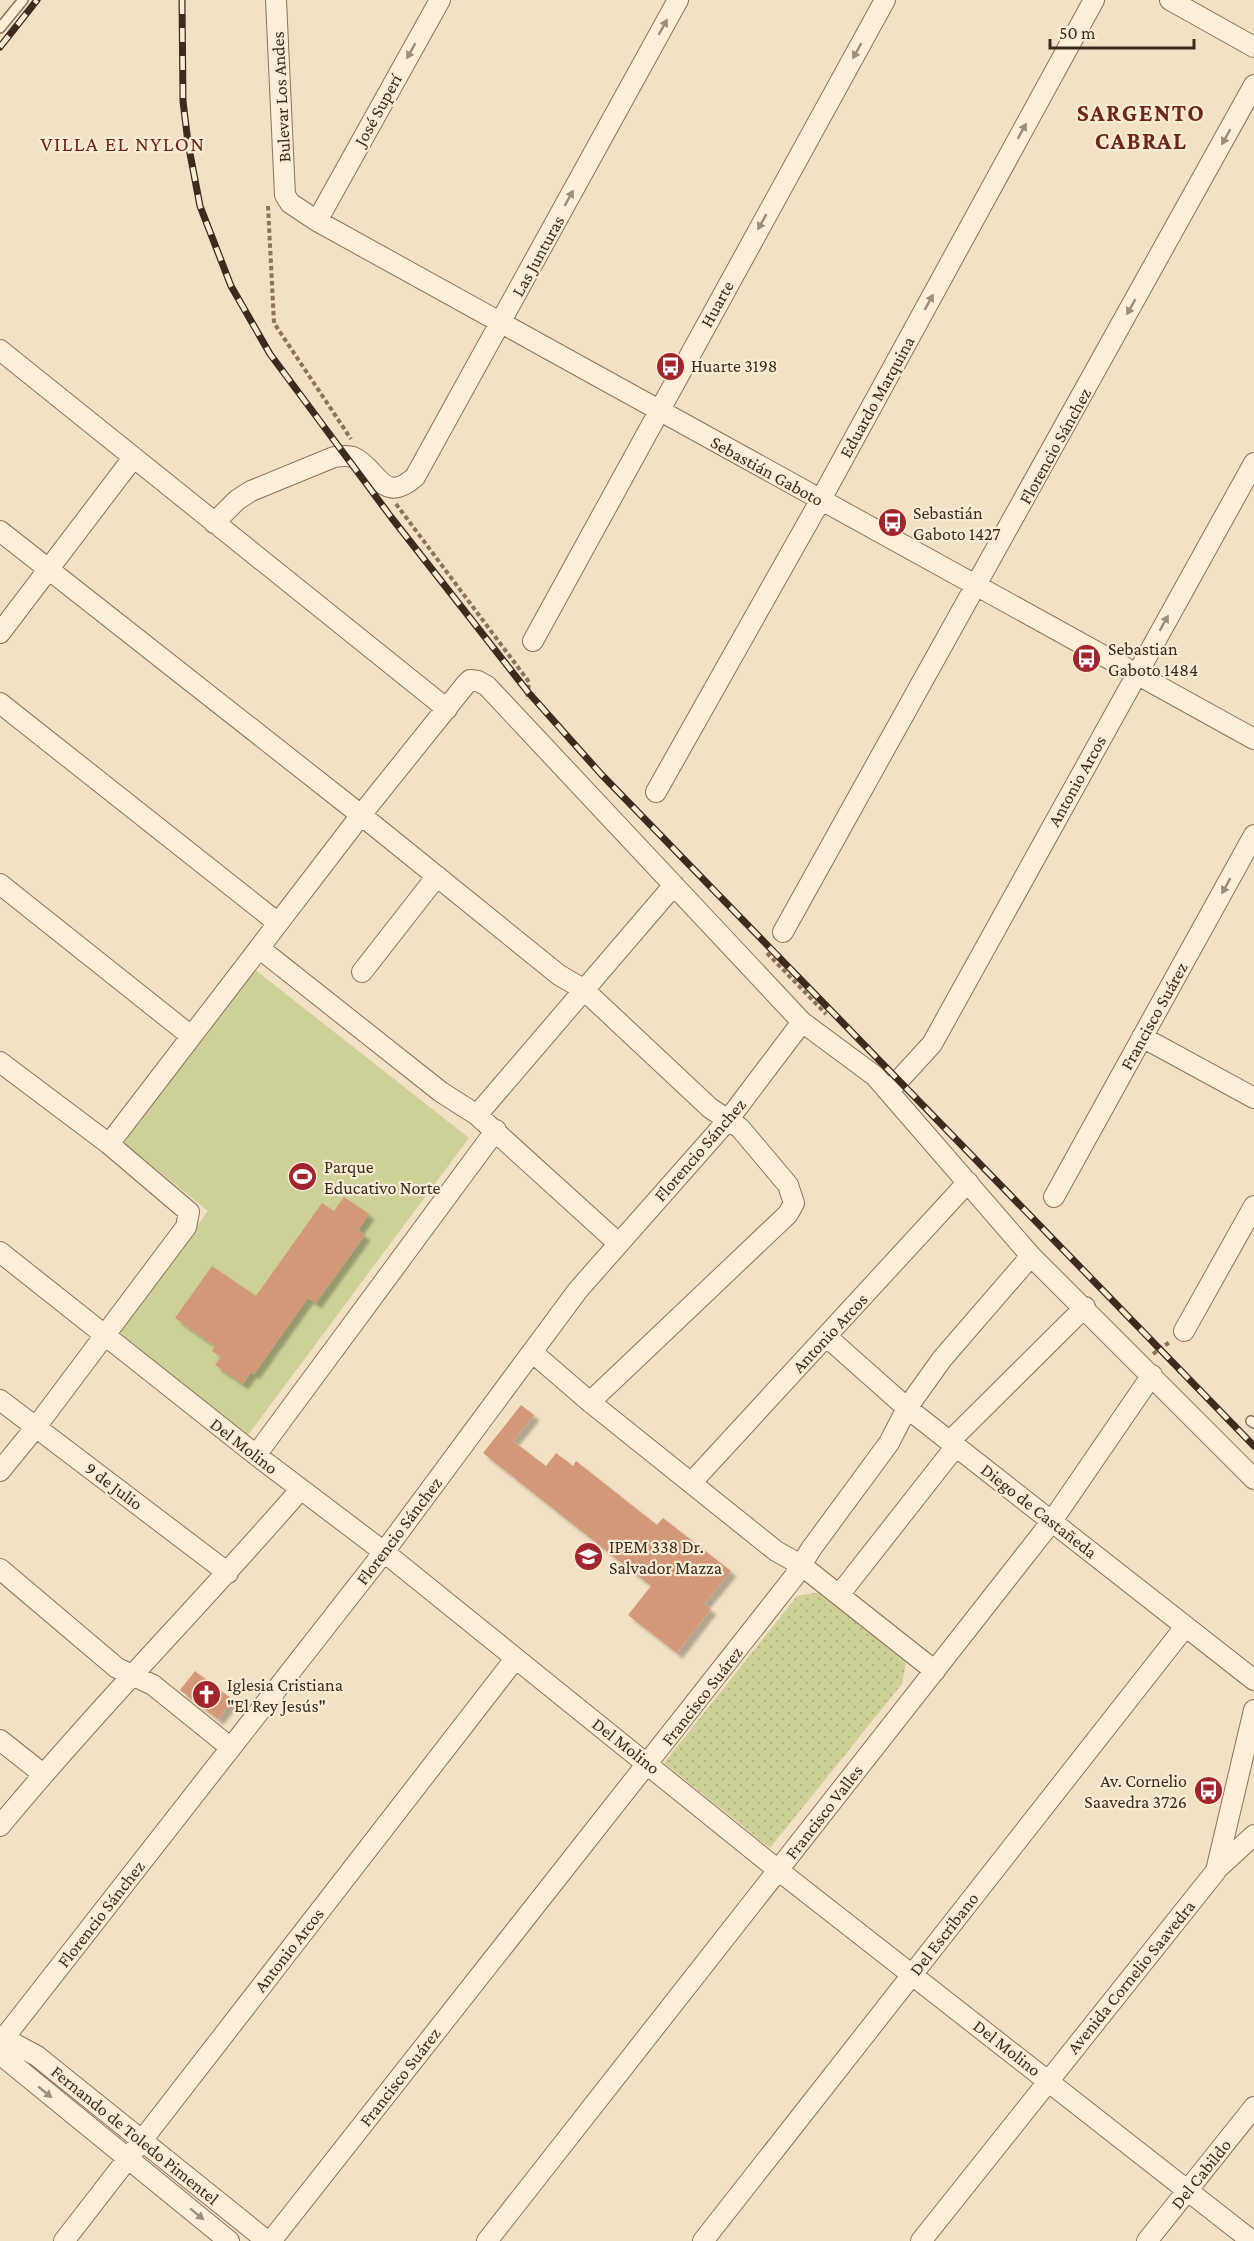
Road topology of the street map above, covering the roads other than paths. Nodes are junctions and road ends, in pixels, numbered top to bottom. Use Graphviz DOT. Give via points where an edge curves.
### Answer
graph roads {
  1 [pos="23,0"];
  2 [pos="276,0"];
  3 [pos="440,0"];
  4 [pos="678,0"];
  5 [pos="885,0"];
  6 [pos="1094,0"];
  7 [pos="1170,0"];
  8 [pos="0,28"];
  9 [pos="1254,47"];
  10 [pos="1254,85"];
  11 [pos="277,199"];
  12 [pos="316,221"];
  13 [pos="500,323"];
  14 [pos="0,350"];
  15 [pos="658,411"];
  16 [pos="133,458"];
  17 [pos="1254,463"];
  18 [pos="820,501"];
  19 [pos="214,524"];
  20 [pos="0,531"];
  21 [pos="50,570"];
  22 [pos="977,586"];
  23 [pos="0,633"];
  24 [pos="533,641"];
  25 [pos="1136,674"];
  26 [pos="0,703"];
  27 [pos="447,709"];
  28 [pos="1254,739"];
  29 [pos="656,792"];
  30 [pos="361,815"];
  31 [pos="1254,835"];
  32 [pos="437,876"];
  33 [pos="0,884"];
  34 [pos="674,885"];
  35 [pos="278,923"];
  36 [pos="783,932"];
  37 [pos="259,948"];
  38 [pos="362,972"];
  39 [pos="583,990"];
  40 [pos="802,1022"];
  41 [pos="190,1036"];
  42 [pos="1142,1037"];
  43 [pos="0,1062"];
  44 [pos="889,1091"];
  45 [pos="1254,1098"];
  46 [pos="477,1115"];
  47 [pos="728,1120"];
  48 [pos="496,1130"];
  49 [pos="109,1144"];
  50 [pos="968,1182"];
  51 [pos="1054,1197"];
  52 [pos="1254,1206"];
  53 [pos="618,1243"];
  54 [pos="0,1252"];
  55 [pos="1031,1256"];
  56 [pos="1085,1307"];
  57 [pos="1184,1331"];
  58 [pos="104,1335"];
  59 [pos="827,1337"];
  60 [pos="532,1352"];
  61 [pos="1146,1369"];
  62 [pos="0,1400"];
  63 [pos="590,1402"];
  64 [pos="907,1408"];
  65 [pos="36,1427"];
  66 [pos="953,1443"];
  67 [pos="256,1455"];
  68 [pos="0,1471"];
  69 [pos="1254,1479"];
  70 [pos="691,1482"];
  71 [pos="300,1490"];
  72 [pos="1052,1521"];
  73 [pos="384,1552"];
  74 [pos="801,1565"];
  75 [pos="0,1569"];
  76 [pos="228,1573"];
  77 [pos="839,1595"];
  78 [pos="1185,1627"];
  79 [pos="516,1659"];
  80 [pos="935,1671"];
  81 [pos="135,1676"];
  82 [pos="1254,1680"];
  83 [pos="1254,1710"];
  84 [pos="0,1740"];
  85 [pos="231,1748"];
  86 [pos="648,1764"];
  87 [pos="43,1774"];
  88 [pos="0,1826"];
  89 [pos="1254,1835"];
  90 [pos="778,1870"];
  91 [pos="1216,1871"];
  92 [pos="913,1973"];
  93 [pos="1,2042"];
  94 [pos="1048,2080"];
  95 [pos="1254,2107"];
  96 [pos="141,2139"];
  97 [pos="128,2158"];
  98 [pos="1188,2190"];
  99 [pos="64,2241"];
  100 [pos="229,2241"];
  101 [pos="269,2241"];
  102 [pos="487,2241"];
  103 [pos="702,2241"];
  104 [pos="921,2241"];
  105 [pos="1147,2241"];
  106 [pos="1252,2241"];
  1 -- 8 [label="lane"];
  2 -- 11 [label="street, Bulevar Los Andes"];
  3 -- 12 [label="street, José Superí, one-way"];
  13 -- 4 [label="street, Las Junturas, one-way"];
  5 -- 15 [label="street, Huarte, one-way"];
  18 -- 6 [label="street, Eduardo Marquina, one-way"];
  7 -- 9 [label="street"];
  10 -- 22 [label="street, Florencio Sánchez, one-way"];
  11 -- 12 [label="street, Sebastián Gaboto"];
  12 -- 13 [label="street, Sebastián Gaboto"];
  13 -- 15 [label="street, Sebastián Gaboto"];
  13 -- 19 [label="street, Las Junturas" via="416,477 405,486 393,488 381,483 355,458 334,457 251,491"];
  14 -- 16 [label="street"];
  15 -- 18 [label="street, Sebastián Gaboto"];
  15 -- 24 [label="street, Huarte"];
  16 -- 19 [label="street"];
  16 -- 21 [label="street"];
  25 -- 17 [label="street, Antonio Arcos, one-way"];
  18 -- 22 [label="street, Sebastián Gaboto"];
  18 -- 29 [label="street, Eduardo Marquina"];
  19 -- 27 [label="street"];
  20 -- 21 [label="street"];
  21 -- 23 [label="street"];
  21 -- 30 [label="street"];
  22 -- 25 [label="street, Sebastián Gaboto"];
  22 -- 36 [label="street, Florencio Sánchez"];
  25 -- 28 [label="street, Sebastián Gaboto"];
  25 -- 44 [label="street, Antonio Arcos" via="932,1044"];
  26 -- 35 [label="street"];
  27 -- 30 [label="street"];
  27 -- 34 [label="street" via="471,680 487,686"];
  30 -- 32 [label="street"];
  30 -- 35 [label="street"];
  31 -- 42 [label="street, Francisco Suárez, one-way"];
  32 -- 38 [label="street"];
  32 -- 39 [label="street"];
  33 -- 41 [label="street"];
  34 -- 39 [label="street"];
  34 -- 40 [label="street"];
  35 -- 37 [label="street"];
  37 -- 41 [label="street"];
  37 -- 46 [label="street" via="441,1092"];
  39 -- 46 [label="street"];
  39 -- 47 [label="street" via="643,1048"];
  40 -- 44 [label="street" via="862,1065"];
  40 -- 47 [label="street, Florencio Sánchez"];
  41 -- 49 [label="street"];
  42 -- 45 [label="street"];
  42 -- 51 [label="street, Francisco Suárez"];
  43 -- 49 [label="street"];
  44 -- 50 [label="street"];
  46 -- 48 [label="street"];
  47 -- 53 [label="street, Florencio Sánchez"];
  47 -- 63 [label="street" via="740,1128 788,1185 792,1210"];
  48 -- 53 [label="street"];
  48 -- 67 [label="street"];
  49 -- 58 [label="street" via="189,1212 186,1227"];
  50 -- 55 [label="street"];
  50 -- 59 [label="street, Antonio Arcos"];
  52 -- 57 [label="street"];
  53 -- 60 [label="street, Florencio Sánchez"];
  54 -- 58 [label="street, Del Molino"];
  55 -- 56 [label="street"];
  55 -- 64 [label="street, Francisco Suárez" via="966,1328"];
  56 -- 61 [label="street"];
  56 -- 66 [label="street"];
  58 -- 65 [label="street"];
  58 -- 67 [label="street, Del Molino"];
  59 -- 64 [label="street, Diego de Castañeda"];
  59 -- 70 [label="street, Antonio Arcos"];
  60 -- 63 [label="street"];
  60 -- 73 [label="street, Florencio Sánchez"];
  61 -- 69 [label="street"];
  61 -- 72 [label="street, Francisco Valles"];
  62 -- 65 [label="street, 9 de Julio"];
  63 -- 70 [label="street"];
  64 -- 66 [label="street, Diego de Castañeda"];
  64 -- 74 [label="street, Francisco Suárez" via="889,1443"];
  65 -- 68 [label="street"];
  65 -- 76 [label="street, 9 de Julio"];
  66 -- 72 [label="street, Diego de Castañeda"];
  66 -- 77 [label="street"];
  67 -- 71 [label="street, Del Molino"];
  70 -- 74 [label="street" via="776,1551"];
  71 -- 73 [label="street, Del Molino"];
  71 -- 76 [label="street"];
  72 -- 78 [label="street, Diego de Castañeda"];
  72 -- 80 [label="street, Francisco Valles"];
  73 -- 79 [label="street, Del Molino"];
  73 -- 85 [label="street, Florencio Sánchez"];
  74 -- 77 [label="street"];
  74 -- 86 [label="street, Francisco Suárez"];
  75 -- 81 [label="street" via="117,1668"];
  76 -- 81 [label="street"];
  77 -- 80 [label="street"];
  78 -- 82 [label="street, Diego de Castañeda"];
  78 -- 92 [label="street, Del Escribano"];
  79 -- 86 [label="street, Del Molino"];
  79 -- 96 [label="street, Antonio Arcos"];
  80 -- 90 [label="street, Francisco Valles"];
  81 -- 85 [label="street" via="153,1685"];
  81 -- 87 [label="street"];
  83 -- 91 [label="street, Avenida Cornelio Saavedra"];
  84 -- 87 [label="street"];
  85 -- 93 [label="street, Florencio Sánchez"];
  86 -- 90 [label="street, Del Molino"];
  86 -- 101 [label="street, Francisco Suárez"];
  87 -- 88 [label="street"];
  89 -- 91 [label="street"];
  90 -- 92 [label="street, Del Molino"];
  90 -- 102 [label="street, Francisco Valles"];
  91 -- 94 [label="street, Avenida Cornelio Saavedra"];
  92 -- 94 [label="street, Del Molino"];
  92 -- 103 [label="street, Del Escribano"];
  93 -- 96 [label="street, Fernando de Toledo Pimentel" via="37,2056"];
  93 -- 97 [label="street, Fernando de Toledo Pimentel, one-way"];
  94 -- 98 [label="street, Del Molino"];
  94 -- 104 [label="street, Avenida Cornelio Saavedra"];
  95 -- 98 [label="street, Del Cabildo"];
  96 -- 97 [label="street, Antonio Arcos"];
  96 -- 101 [label="street, Fernando de Toledo Pimentel"];
  97 -- 99 [label="street, Antonio Arcos"];
  97 -- 100 [label="street, Fernando de Toledo Pimentel, one-way"];
  98 -- 105 [label="street, Del Cabildo"];
  98 -- 106 [label="street, Del Molino"];
}
